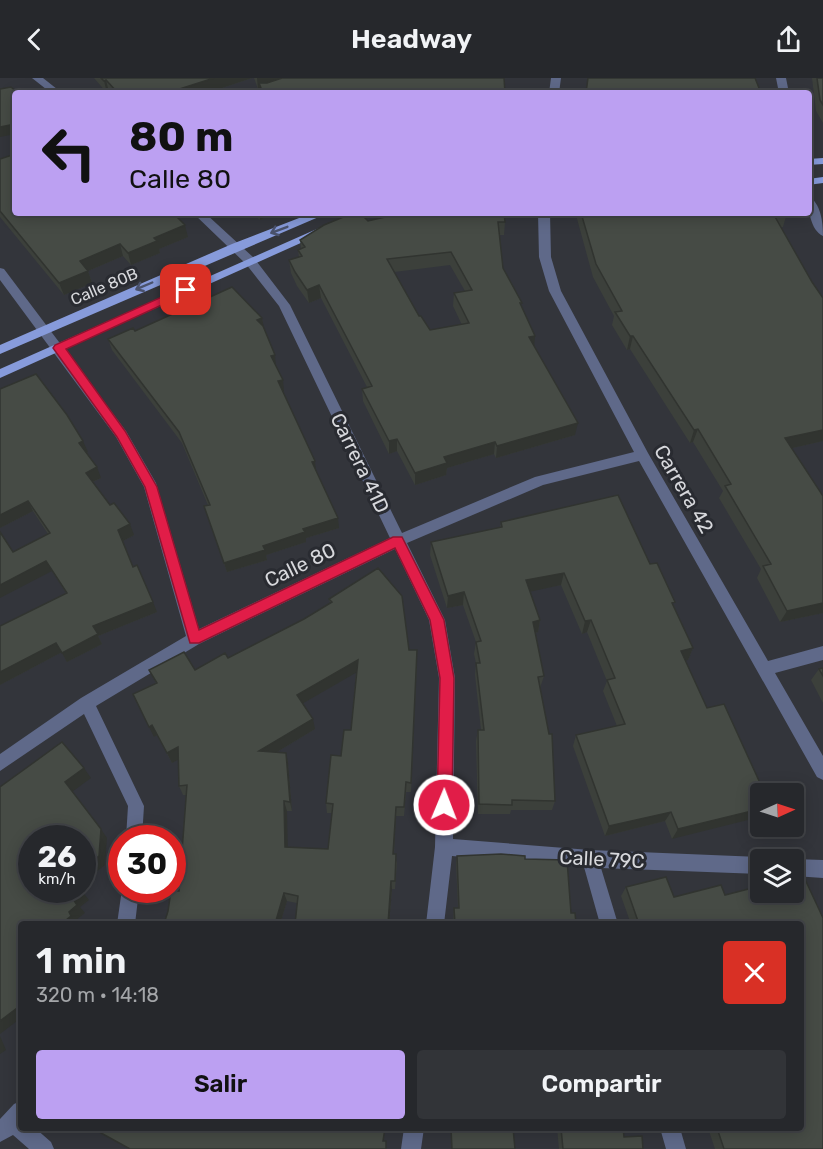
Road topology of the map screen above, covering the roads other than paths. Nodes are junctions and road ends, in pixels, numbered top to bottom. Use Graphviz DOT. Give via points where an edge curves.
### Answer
graph roads {
  1 [pos="38,78"];
  2 [pos="306,78"];
  3 [pos="53,90"];
  4 [pos="268,90"];
  5 [pos="812,208"];
  6 [pos="203,216"];
  7 [pos="314,216"];
  8 [pos="544,216"];
  9 [pos="333,225"];
  10 [pos="823,232"];
  11 [pos="236,247"];
  12 [pos="250,261"];
  13 [pos="0,272"];
  14 [pos="45,329"];
  15 [pos="59,348"];
  16 [pos="0,350"];
  17 [pos="0,374"];
  18 [pos="642,455"];
  19 [pos="398,541"];
  20 [pos="195,639"];
  21 [pos="823,653"];
  22 [pos="765,669"];
  23 [pos="87,703"];
  24 [pos="0,763"];
  25 [pos="823,772"];
  26 [pos="135,825"];
  27 [pos="444,847"];
  28 [pos="590,859"];
  29 [pos="750,867"];
  30 [pos="804,868"];
  31 [pos="823,869"];
  32 [pos="128,903"];
  33 [pos="126,921"];
  34 [pos="435,921"];
  35 [pos="608,921"];
  36 [pos="22,1131"];
  37 [pos="414,1131"];
  38 [pos="671,1131"];
  39 [pos="44,1149"];
  40 [pos="411,1149"];
  41 [pos="676,1149"];
  1 -- 3 [label="street"];
  2 -- 4 [label="street"];
  5 -- 10 [label="street"];
  6 -- 11 [label="street, Carrera 41D"];
  7 -- 11 [label="main road, Calle 80B, one-way"];
  8 -- 18 [label="street, Carrera 42" via="545,257 555,291"];
  9 -- 12 [label="main road, Calle 80B"];
  11 -- 12 [label="street, Carrera 41D"];
  11 -- 14 [label="main road, Calle 80B, one-way"];
  12 -- 15 [label="main road, Calle 80B"];
  12 -- 19 [label="street, Carrera 41D" via="284,305"];
  13 -- 14 [label="street"];
  14 -- 15 [label="street"];
  14 -- 16 [label="main road, Calle 80B"];
  15 -- 17 [label="main road, Calle 80B"];
  15 -- 20 [label="street" via="121,434 151,487"];
  18 -- 19 [label="street, Calle 80" via="540,481"];
  18 -- 22 [label="street, Carrera 42"];
  19 -- 20 [label="street, Calle 80"];
  19 -- 27 [label="street, Carrera 41D" via="437,620 447,678"];
  20 -- 23 [label="street, Calle 80"];
  21 -- 22 [label="street"];
  22 -- 25 [label="street, Carrera 42"];
  23 -- 24 [label="street, Calle 80"];
  23 -- 26 [label="street" via="136,806"];
  27 -- 28 [label="street, Calle 79C"];
  27 -- 34 [label="street, Carrera 41D"];
  28 -- 29 [label="street, Calle 79C"];
  28 -- 35 [label="street"];
  30 -- 31 [label="street"];
  32 -- 33 [label="street"];
  36 -- 39 [label="street"];
  37 -- 40 [label="street"];
  38 -- 41 [label="street"];
}
